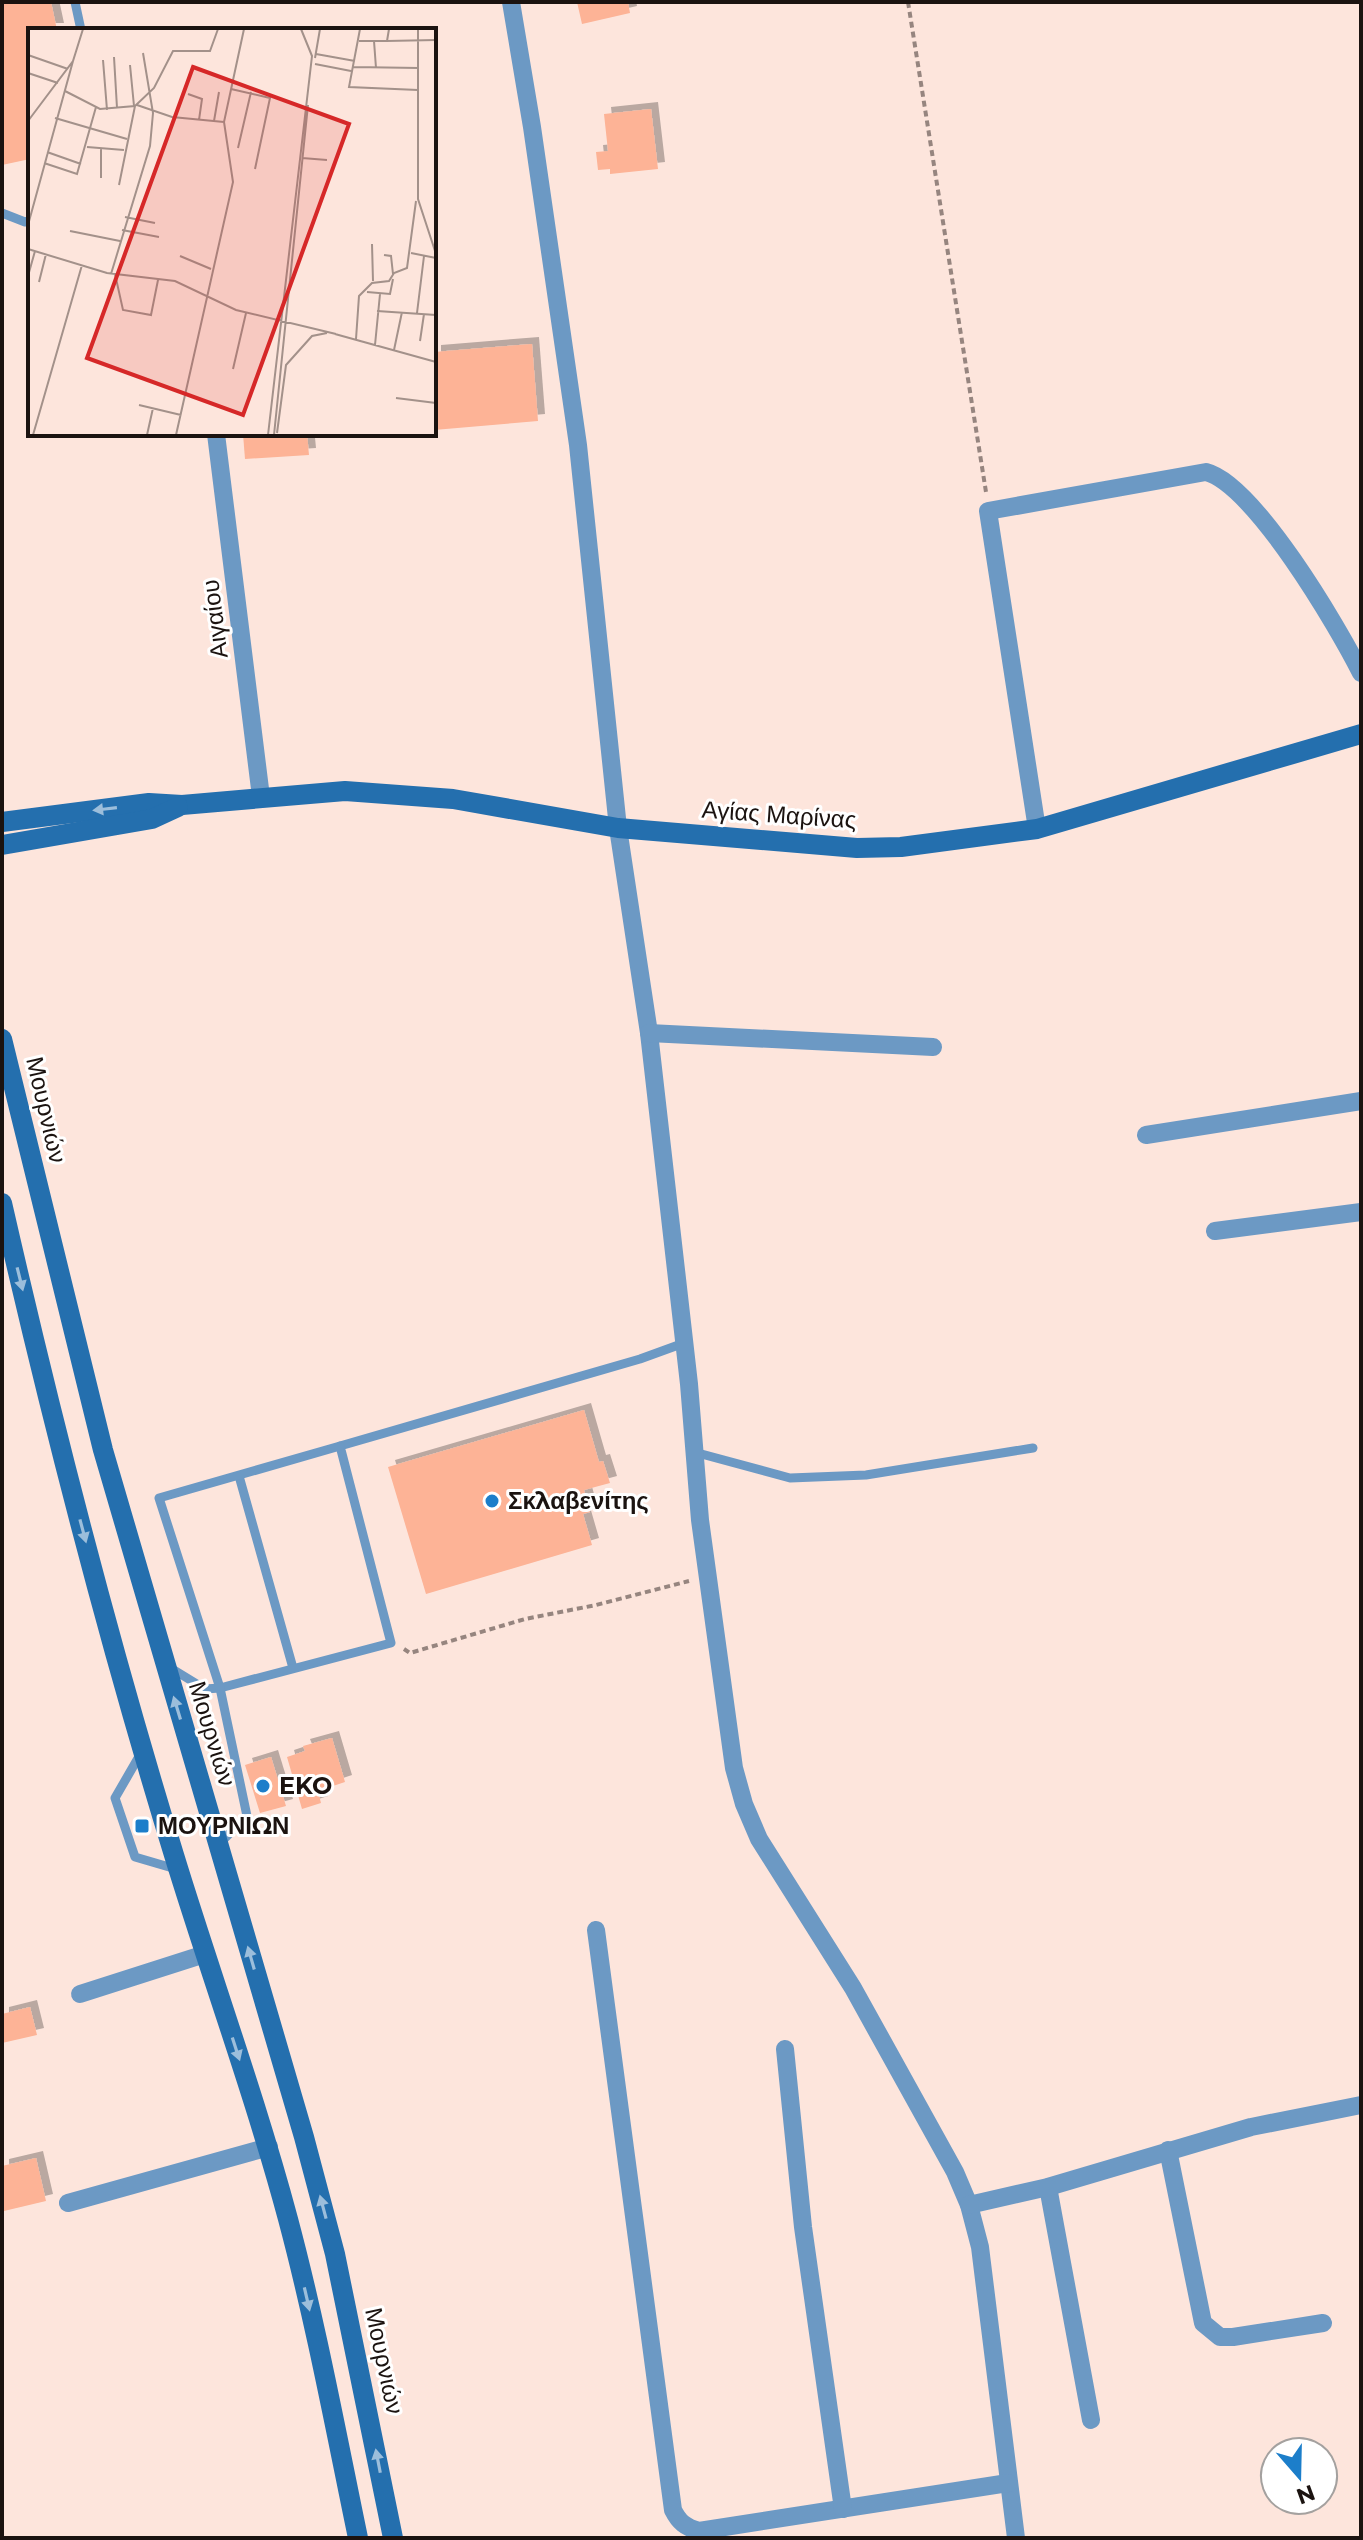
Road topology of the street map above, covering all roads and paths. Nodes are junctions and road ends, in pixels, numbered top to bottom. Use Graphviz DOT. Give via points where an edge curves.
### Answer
graph roads {
  1 [pos="75,2"];
  2 [pos="511,2"];
  3 [pos="908,2"];
  4 [pos="81,28"];
  5 [pos="2,213"];
  6 [pos="28,221"];
  7 [pos="216,436"];
  8 [pos="988,511"];
  9 [pos="1361,673"];
  10 [pos="1361,734"];
  11 [pos="261,797"];
  12 [pos="182,805"];
  13 [pos="2,815"];
  14 [pos="27,819"];
  15 [pos="2,822"];
  16 [pos="618,828"];
  17 [pos="1037,829"];
  18 [pos="32,840"];
  19 [pos="2,845"];
  20 [pos="2,862"];
  21 [pos="649,1033"];
  22 [pos="2,1039"];
  23 [pos="933,1047"];
  24 [pos="1361,1101"];
  25 [pos="1146,1135"];
  26 [pos="2,1203"];
  27 [pos="1361,1212"];
  28 [pos="1215,1231"];
  29 [pos="684,1343"];
  30 [pos="340,1446"];
  31 [pos="1033,1448"];
  32 [pos="693,1452"];
  33 [pos="239,1476"];
  34 [pos="707,1577"];
  35 [pos="391,1643"];
  36 [pos="163,1663"];
  37 [pos="293,1668"];
  38 [pos="220,1688"];
  39 [pos="143,1750"];
  40 [pos="219,1844"];
  41 [pos="179,1870"];
  42 [pos="596,1930"];
  43 [pos="205,1954"];
  44 [pos="80,1994"];
  45 [pos="785,2049"];
  46 [pos="1361,2105"];
  47 [pos="269,2147"];
  48 [pos="1168,2150"];
  49 [pos="1048,2187"];
  50 [pos="68,2203"];
  51 [pos="969,2205"];
  52 [pos="1323,2323"];
  53 [pos="1091,2420"];
  54 [pos="1008,2483"];
  55 [pos="843,2509"];
  56 [pos="358,2538"];
  57 [pos="393,2538"];
  58 [pos="1016,2538"];
  1 -- 4 [label="lane"];
  2 -- 16 [label="street" via="578,445"];
  3 -- 8 [label="path"];
  5 -- 6 [label="lane"];
  7 -- 11 [label="street, Αιγαίου"];
  8 -- 9 [label="street" via="1206,472 1218,475 1288,551"];
  8 -- 17 [label="street"];
  10 -- 17 [label="main road, Αγίας Μαρίνας"];
  11 -- 12 [label="main road, Αγίας Μαρίνας"];
  11 -- 16 [label="main road, Αγίας Μαρίνας" via="345,791 453,799"];
  12 -- 14 [label="main road, Αγίας Μαρίνας, one-way" via="149,803"];
  12 -- 18 [label="main road, Αγίας Μαρίνας" via="152,819"];
  13 -- 14 [label="main road"];
  14 -- 15 [label="main road, Αγίας Μαρίνας"];
  16 -- 17 [label="main road, Αγίας Μαρίνας" via="857,848"];
  16 -- 21 [label="street"];
  18 -- 19 [label="main road, Αγίας Μαρίνας"];
  18 -- 20 [label="main road"];
  21 -- 23 [label="street"];
  21 -- 29 [label="street"];
  22 -- 36 [label="main road, Μουρνιών" via="103,1450"];
  24 -- 25 [label="street"];
  26 -- 39 [label="main road, one-way"];
  27 -- 28 [label="street"];
  29 -- 30 [label="lane"];
  29 -- 32 [label="street"];
  30 -- 33 [label="lane"];
  30 -- 35 [label="lane"];
  31 -- 32 [label="lane" via="866,1475 790,1478"];
  32 -- 34 [label="street"];
  33 -- 37 [label="lane"];
  33 -- 38 [label="lane" via="159,1498"];
  34 -- 35 [label="path" via="525,1619 410,1653"];
  34 -- 51 [label="street" via="734,1768 744,1804 759,1839 860,2001"];
  35 -- 37 [label="lane"];
  36 -- 38 [label="lane" via="205,1689"];
  40 -- 36 [label="main road, Μουρνιών, one-way"];
  37 -- 38 [label="lane"];
  38 -- 40 [label="lane" via="247,1816"];
  39 -- 41 [label="main road"];
  39 -- 41 [label="lane" via="115,1798 135,1857"];
  57 -- 40 [label="main road, Μουρνιών, one-way" via="335,2254"];
  41 -- 43 [label="main road"];
  42 -- 55 [label="street" via="673,2510 686,2527 699,2531"];
  43 -- 44 [label="street"];
  43 -- 47 [label="main road, one-way"];
  45 -- 55 [label="street" via="803,2227"];
  46 -- 48 [label="street"];
  47 -- 50 [label="street"];
  47 -- 56 [label="main road, one-way"];
  48 -- 49 [label="street"];
  48 -- 52 [label="street" via="1203,2323 1220,2337 1233,2337"];
  49 -- 51 [label="street"];
  49 -- 53 [label="street"];
  51 -- 54 [label="street" via="980,2247"];
  54 -- 55 [label="street"];
  54 -- 58 [label="street"];
}
